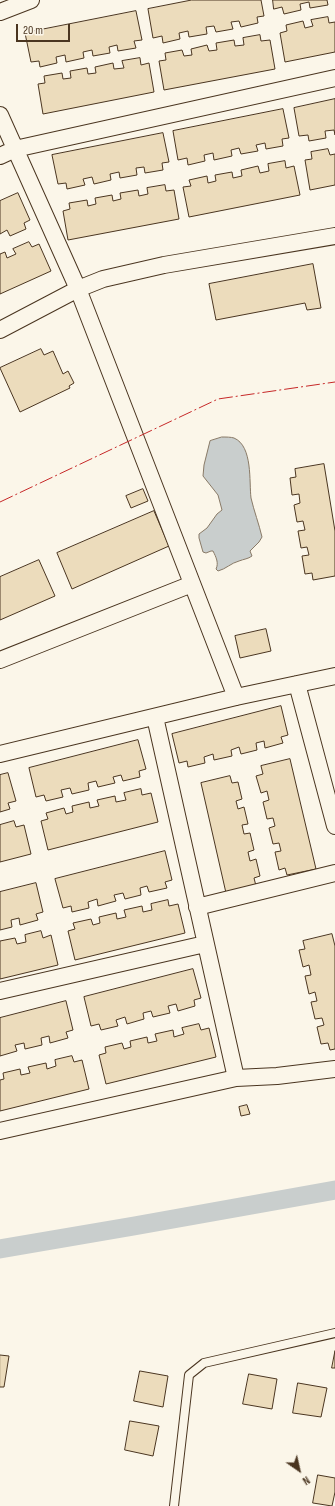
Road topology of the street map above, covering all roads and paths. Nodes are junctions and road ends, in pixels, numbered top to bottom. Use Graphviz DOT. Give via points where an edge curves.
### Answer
graph roads {
  1 [pos="31,0"];
  2 [pos="0,12"];
  3 [pos="335,78"];
  4 [pos="0,114"];
  5 [pos="15,149"];
  6 [pos="0,156"];
  7 [pos="335,236"];
  8 [pos="78,289"];
  9 [pos="0,330"];
  10 [pos="192,584"];
  11 [pos="0,660"];
  12 [pos="335,676"];
  13 [pos="297,684"];
  14 [pos="236,697"];
  15 [pos="155,717"];
  16 [pos="0,754"];
  17 [pos="335,826"];
  18 [pos="335,873"];
  19 [pos="197,907"];
  20 [pos="205,944"];
  21 [pos="0,991"];
  22 [pos="335,1069"];
  23 [pos="236,1078"];
  24 [pos="0,1131"];
  25 [pos="335,1333"];
  26 [pos="174,1506"];
  1 -- 2 [label="street"];
  3 -- 5 [label="street"];
  4 -- 5 [label="street"];
  5 -- 6 [label="street"];
  5 -- 8 [label="street"];
  7 -- 8 [label="street" via="164,266 103,279"];
  8 -- 9 [label="street"];
  8 -- 10 [label="street"];
  10 -- 11 [label="street"];
  10 -- 14 [label="street"];
  12 -- 13 [label="street"];
  13 -- 14 [label="street"];
  13 -- 17 [label="street"];
  14 -- 15 [label="street"];
  15 -- 16 [label="street"];
  15 -- 19 [label="street"];
  18 -- 19 [label="street"];
  19 -- 20 [label="street"];
  20 -- 21 [label="street"];
  20 -- 23 [label="street"];
  22 -- 23 [label="street"];
  23 -- 24 [label="street"];
  25 -- 26 [label="lane" via="204,1363 189,1375"];
}
